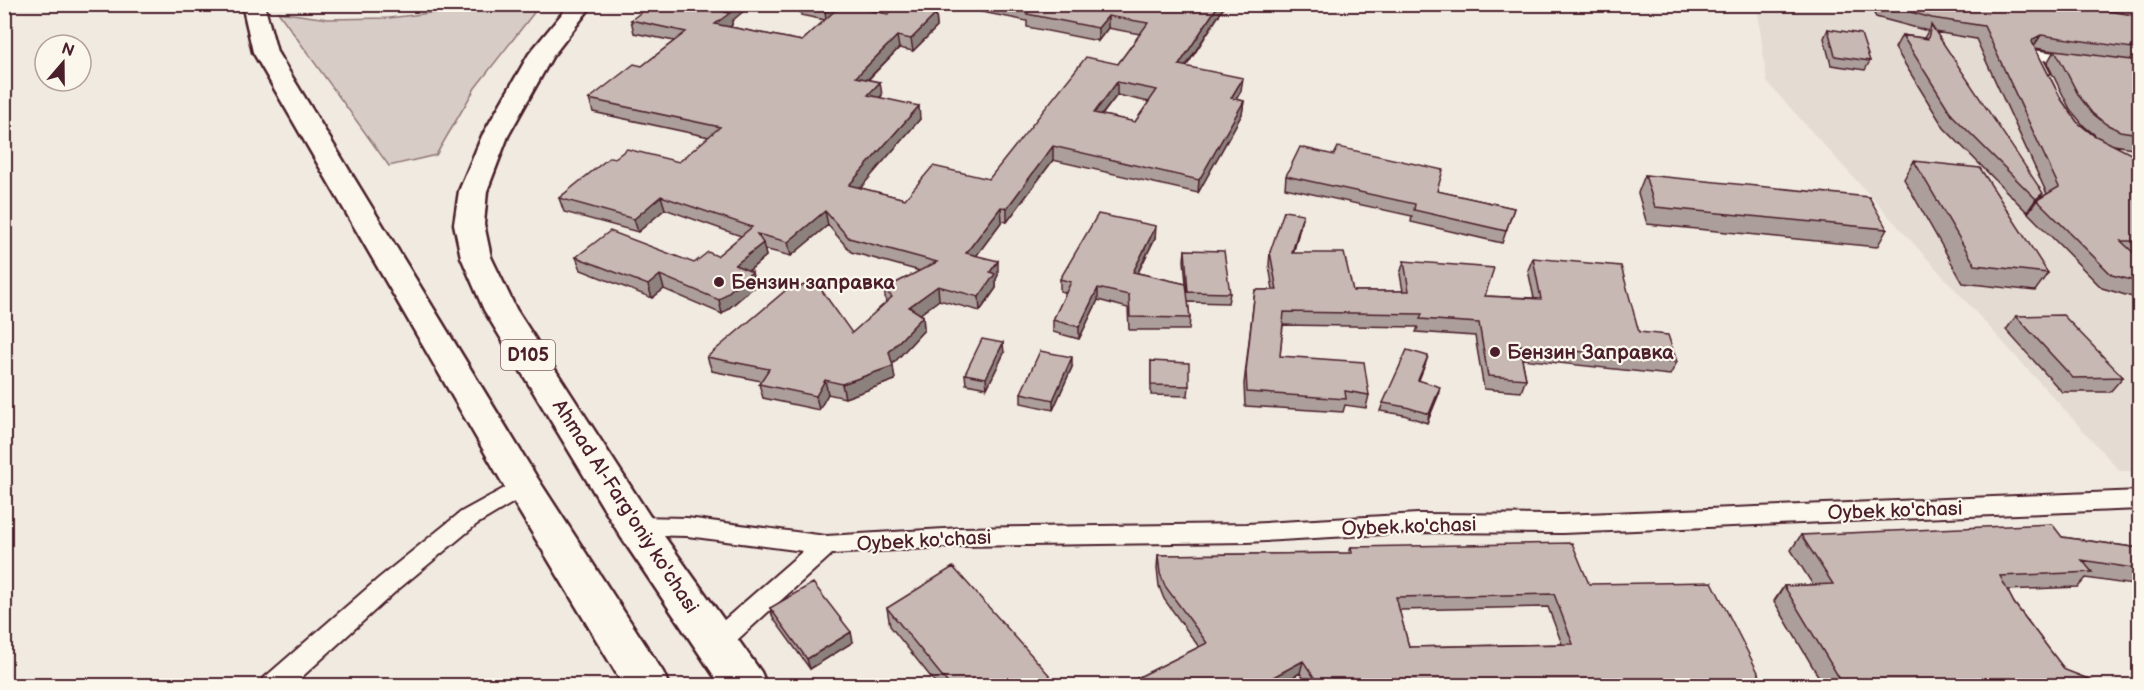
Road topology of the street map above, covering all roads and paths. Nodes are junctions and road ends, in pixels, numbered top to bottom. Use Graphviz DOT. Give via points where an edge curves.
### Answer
graph roads {
  1 [pos="582,4"];
  2 [pos="243,8"];
  3 [pos="2092,62"];
  4 [pos="2049,84"];
  5 [pos="523,486"];
  6 [pos="2139,500"];
  7 [pos="635,526"];
  8 [pos="826,545"];
  9 [pos="716,643"];
  10 [pos="273,686"];
  11 [pos="648,686"];
  12 [pos="746,686"];
  1 -- 7 [label="highway, Ahmad Al-Farg'oniy ko'chasi / D105" via="541,54 495,136 473,191 469,224 476,257 500,310"];
  2 -- 5 [label="highway" via="265,52"];
  3 -- 4 [label="street" via="2033,54"];
  5 -- 10 [label="street" via="469,518"];
  5 -- 11 [label="highway"];
  6 -- 8 [label="street, Oybek ko'chasi" via="1562,524 1418,524 1247,533 961,537"];
  7 -- 8 [label="street, Oybek ko'chasi" via="687,527"];
  7 -- 9 [label="highway, Ahmad Al-Farg'oniy ko'chasi / D105"];
  8 -- 9 [label="street"];
  9 -- 12 [label="highway, Ahmad Al-Farg'oniy ko'chasi / D105"];
}
